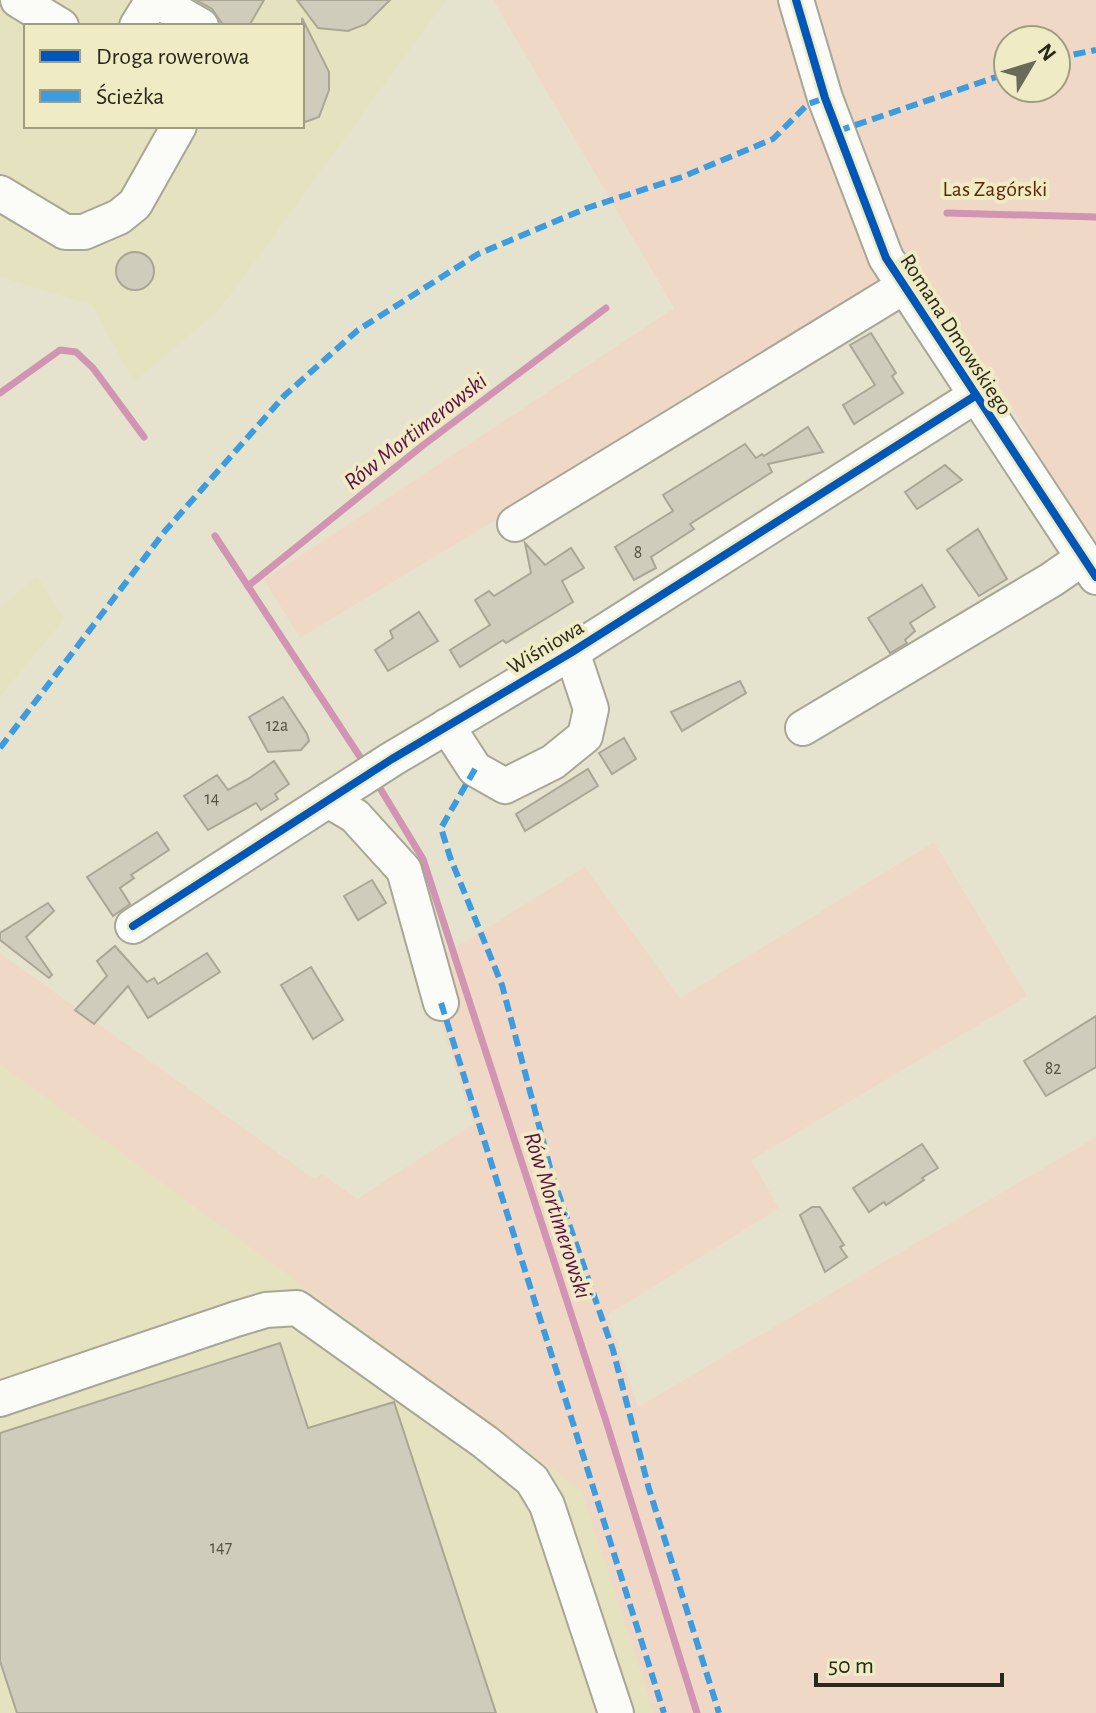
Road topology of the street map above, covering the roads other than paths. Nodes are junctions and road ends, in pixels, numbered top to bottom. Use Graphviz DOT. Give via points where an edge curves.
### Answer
graph roads {
  1 [pos="18,0"];
  2 [pos="154,0"];
  3 [pos="796,0"];
  4 [pos="58,24"];
  5 [pos="138,24"];
  6 [pos="197,24"];
  7 [pos="178,128"];
  8 [pos="0,193"];
  9 [pos="903,287"];
  10 [pos="975,396"];
  11 [pos="515,524"];
  12 [pos="1090,568"];
  13 [pos="572,652"];
  14 [pos="447,726"];
  15 [pos="803,728"];
  16 [pos="339,793"];
  17 [pos="133,926"];
  18 [pos="441,1003"];
  19 [pos="0,1399"];
  20 [pos="616,1713"];
  1 -- 4 [label="street"];
  2 -- 5 [label="street"];
  2 -- 6 [label="street"];
  3 -- 9 [label="street, Romana Dmowskiego" via="838,131 886,258"];
  7 -- 8 [label="street" via="135,204 84,232 65,232"];
  9 -- 10 [label="street, Romana Dmowskiego"];
  9 -- 11 [label="street"];
  10 -- 12 [label="street, Romana Dmowskiego"];
  10 -- 13 [label="street, Wiśniowa"];
  12 -- 15 [label="street" via="1051,580"];
  13 -- 14 [label="street, Wiśniowa"];
  13 -- 14 [label="street" via="591,709 585,736 553,762 505,786 475,769"];
  14 -- 16 [label="street, Wiśniowa"];
  16 -- 17 [label="street, Wiśniowa"];
  16 -- 18 [label="street" via="404,870"];
  19 -- 20 [label="street" via="236,1319 297,1308 532,1480 547,1505"];
}
